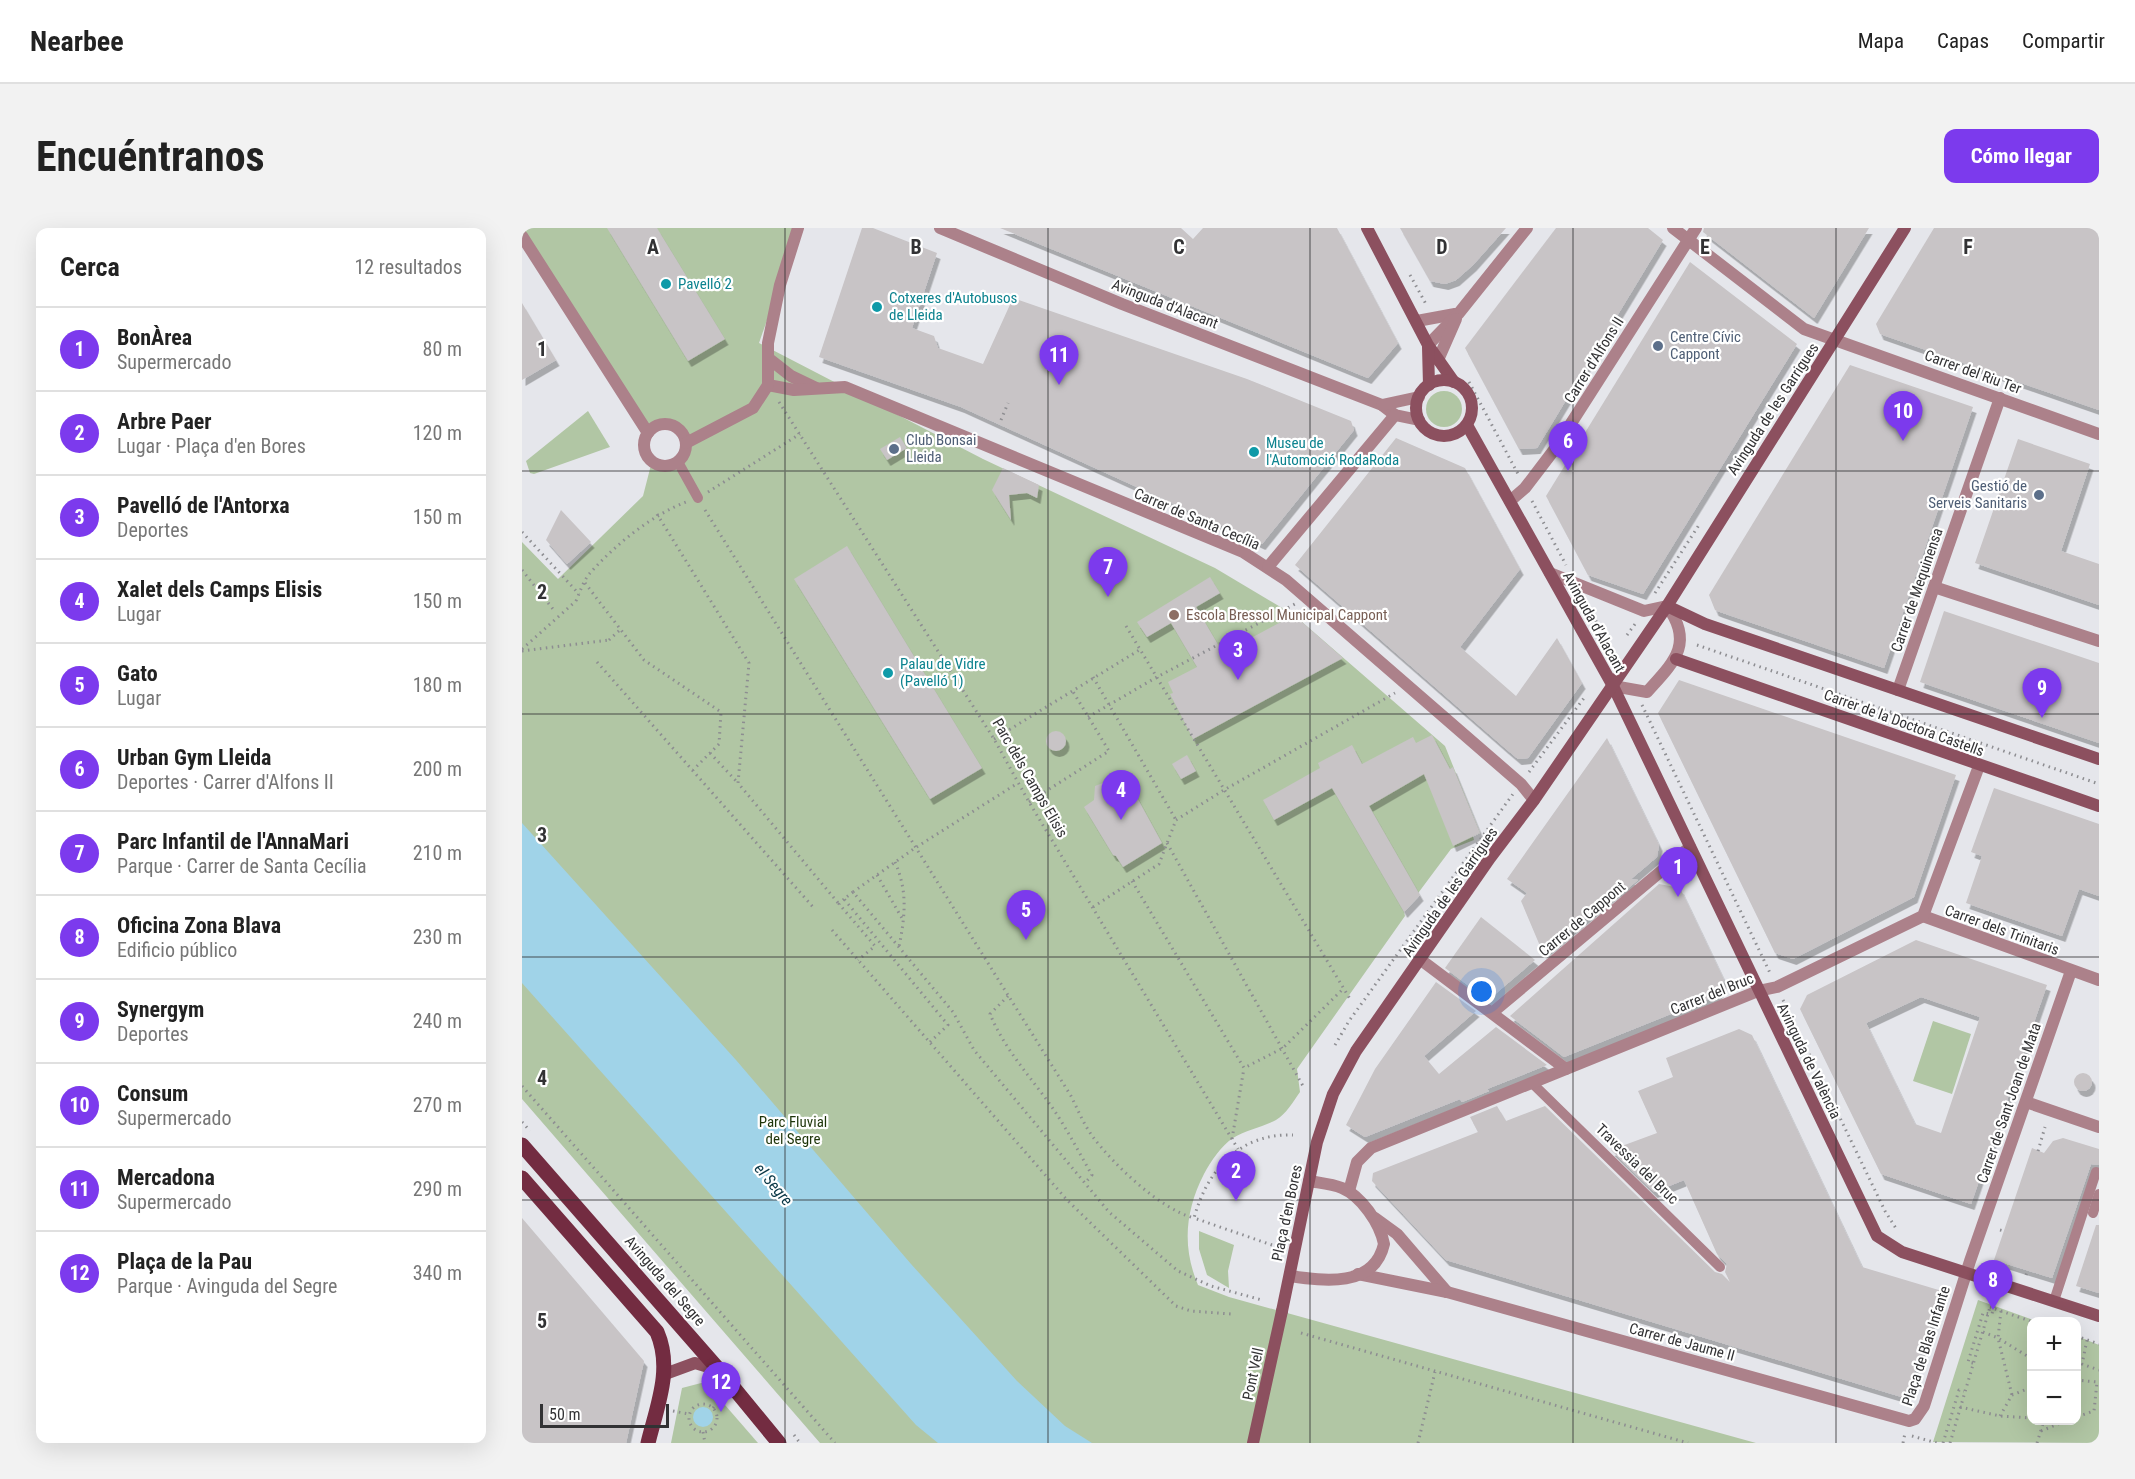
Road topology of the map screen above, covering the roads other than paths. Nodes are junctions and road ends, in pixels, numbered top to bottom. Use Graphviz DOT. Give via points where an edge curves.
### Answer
graph roads {
  1 [pos="798,228"];
  2 [pos="940,228"];
  3 [pos="1367,228"];
  4 [pos="1527,228"];
  5 [pos="1673,228"];
  6 [pos="1696,228"];
  7 [pos="1905,228"];
  8 [pos="522,236"];
  9 [pos="1689,240"];
  10 [pos="1459,313"];
  11 [pos="1417,321"];
  12 [pos="1837,338"];
  13 [pos="1428,345"];
  14 [pos="768,358"];
  15 [pos="1438,360"];
  16 [pos="1454,382"];
  17 [pos="768,385"];
  18 [pos="1429,385"];
  19 [pos="817,388"];
  20 [pos="1419,397"];
  21 [pos="2000,398"];
  22 [pos="1382,405"];
  23 [pos="1395,415"];
  24 [pos="1419,420"];
  25 [pos="1467,424"];
  26 [pos="648,433"];
  27 [pos="2099,434"];
  28 [pos="686,443"];
  29 [pos="674,464"];
  30 [pos="698,498"];
  31 [pos="1510,501"];
  32 [pos="1268,567"];
  33 [pos="1550,573"];
  34 [pos="1934,587"];
  35 [pos="1667,606"];
  36 [pos="2099,641"];
  37 [pos="1677,659"];
  38 [pos="1612,686"];
  39 [pos="1898,690"];
  40 [pos="2099,759"];
  41 [pos="1979,766"];
  42 [pos="1534,800"];
  43 [pos="2099,806"];
  44 [pos="1690,847"];
  45 [pos="1923,916"];
  46 [pos="1421,960"];
  47 [pos="2071,971"];
  48 [pos="2099,980"];
  49 [pos="1758,991"];
  50 [pos="1493,1012"];
  51 [pos="1566,1069"];
  52 [pos="1532,1083"];
  53 [pos="2026,1102"];
  54 [pos="1324,1121"];
  55 [pos="2099,1127"];
  56 [pos="522,1145"];
  57 [pos="2096,1172"];
  58 [pos="522,1178"];
  59 [pos="1309,1181"];
  60 [pos="1348,1191"];
  61 [pos="2099,1194"];
  62 [pos="2093,1213"];
  63 [pos="1372,1215"];
  64 [pos="1720,1267"];
  65 [pos="1358,1274"];
  66 [pos="1966,1274"];
  67 [pos="1290,1276"];
  68 [pos="1447,1292"];
  69 [pos="2054,1301"];
  70 [pos="1282,1311"];
  71 [pos="2099,1316"];
  72 [pos="719,1370"];
  73 [pos="665,1374"];
  74 [pos="1909,1421"];
  75 [pos="648,1443"];
  76 [pos="779,1443"];
  77 [pos="1253,1443"];
  1 -- 14 [label="street" via="780,285"];
  2 -- 22 [label="street, Avinguda d'Alacant"];
  3 -- 11 [label="street"];
  4 -- 10 [label="street"];
  5 -- 9 [label="street, Carrer del Riu Ter"];
  6 -- 9 [label="street, Carrer d'Alfons II"];
  7 -- 12 [label="street, Avinguda de les Garrigues"];
  8 -- 26 [label="street"];
  9 -- 12 [label="street, Carrer del Riu Ter" via="1804,329"];
  9 -- 31 [label="street, Carrer d'Alfons II" via="1554,450"];
  10 -- 11 [label="street"];
  10 -- 13 [label="street"];
  10 -- 15 [label="street"];
  11 -- 13 [label="street"];
  12 -- 21 [label="street, Carrer del Riu Ter"];
  12 -- 35 [label="street, Avinguda de les Garrigues"];
  13 -- 15 [label="street"];
  13 -- 18 [label="street"];
  14 -- 17 [label="street"];
  14 -- 19 [label="street, Carrer de Santa Cecília" via="791,376"];
  15 -- 16 [label="street"];
  16 -- 18 [label="street" via="1441,380"];
  16 -- 25 [label="street" via="1471,400"];
  17 -- 19 [label="street, Carrer de Santa Cecília" via="794,390"];
  17 -- 28 [label="street" via="753,408"];
  18 -- 20 [label="street"];
  19 -- 32 [label="street, Carrer de Santa Cecília" via="845,387 1243,552"];
  20 -- 22 [label="street"];
  20 -- 24 [label="street"];
  21 -- 27 [label="street, Carrer del Riu Ter"];
  21 -- 34 [label="street, Carrer de Mequinensa"];
  22 -- 23 [label="street, Avinguda d'Alacant"];
  23 -- 24 [label="street, Avinguda d'Alacant"];
  23 -- 32 [label="street"];
  24 -- 25 [label="street" via="1428,431 1442,436 1456,434"];
  25 -- 31 [label="street, Avinguda d'Alacant"];
  26 -- 28 [label="street" via="658,425 670,424 681,431"];
  26 -- 29 [label="street" via="644,445 648,456 658,465"];
  28 -- 29 [label="street" via="684,453"];
  29 -- 30 [label="lane"];
  31 -- 33 [label="street, Avinguda d'Alacant"];
  32 -- 42 [label="street, Carrer de Santa Cecília" via="1521,784"];
  33 -- 35 [label="street, Avinguda d'Alacant" via="1644,610"];
  33 -- 38 [label="street, Avinguda d'Alacant"];
  34 -- 36 [label="street"];
  34 -- 39 [label="street, Carrer de Mequinensa"];
  35 -- 37 [label="street" via="1680,627"];
  35 -- 38 [label="street, Avinguda de les Garrigues"];
  35 -- 39 [label="street, Carrer de la Doctora Castells" via="1711,627"];
  37 -- 38 [label="street" via="1647,692"];
  37 -- 41 [label="street, Carrer de la Doctora Castells"];
  38 -- 42 [label="street, Avinguda de les Garrigues"];
  38 -- 44 [label="street, Avinguda de València"];
  39 -- 40 [label="street, Carrer de la Doctora Castells"];
  41 -- 43 [label="street, Carrer de la Doctora Castells"];
  41 -- 45 [label="street"];
  42 -- 46 [label="street, Avinguda de les Garrigues"];
  44 -- 49 [label="street, Avinguda de València"];
  44 -- 50 [label="street, Carrer de Cappont"];
  45 -- 47 [label="street, Carrer dels Trinitaris"];
  45 -- 49 [label="street, Carrer del Bruc" via="1777,987"];
  46 -- 50 [label="street"];
  46 -- 54 [label="street, Avinguda de les Garrigues" via="1356,1052 1333,1094"];
  47 -- 48 [label="street"];
  47 -- 53 [label="street, Carrer de Sant Joan de Mata"];
  49 -- 51 [label="street, Carrer del Bruc"];
  49 -- 66 [label="street, Avinguda de València" via="1877,1236 1902,1252"];
  50 -- 51 [label="street"];
  51 -- 52 [label="street, Carrer del Bruc"];
  52 -- 60 [label="street, Carrer del Bruc" via="1371,1148 1361,1155"];
  52 -- 64 [label="lane, Travessia del Bruc"];
  53 -- 55 [label="street"];
  53 -- 66 [label="street, Carrer de Sant Joan de Mata"];
  54 -- 59 [label="street, Plaça d'en Bores"];
  56 -- 72 [label="main road, Avinguda del Segre"];
  57 -- 69 [label="lane"];
  58 -- 73 [label="main road" via="657,1332 664,1349"];
  59 -- 60 [label="street, Carrer de Jaume II"];
  59 -- 67 [label="street, Plaça d'en Bores"];
  60 -- 63 [label="street, Carrer de Jaume II"];
  61 -- 62 [label="lane"];
  63 -- 65 [label="street, Carrer de Jaume II" via="1384,1244 1378,1262"];
  63 -- 68 [label="street, Carrer de Jaume II" via="1397,1234"];
  65 -- 67 [label="street, Carrer de Jaume II" via="1327,1282"];
  65 -- 68 [label="street, Carrer de Jaume II"];
  66 -- 69 [label="street, Avinguda de València"];
  66 -- 74 [label="street, Plaça de Blas Infante" via="1922,1412"];
  67 -- 70 [label="street, Plaça d'en Bores"];
  68 -- 74 [label="street, Carrer de Jaume II"];
  69 -- 71 [label="street, Avinguda de València"];
  70 -- 77 [label="street, Pont Vell, bridge"];
  72 -- 73 [label="street" via="695,1363"];
  72 -- 76 [label="main road, Avinguda del Segre"];
  73 -- 75 [label="main road"];
}
